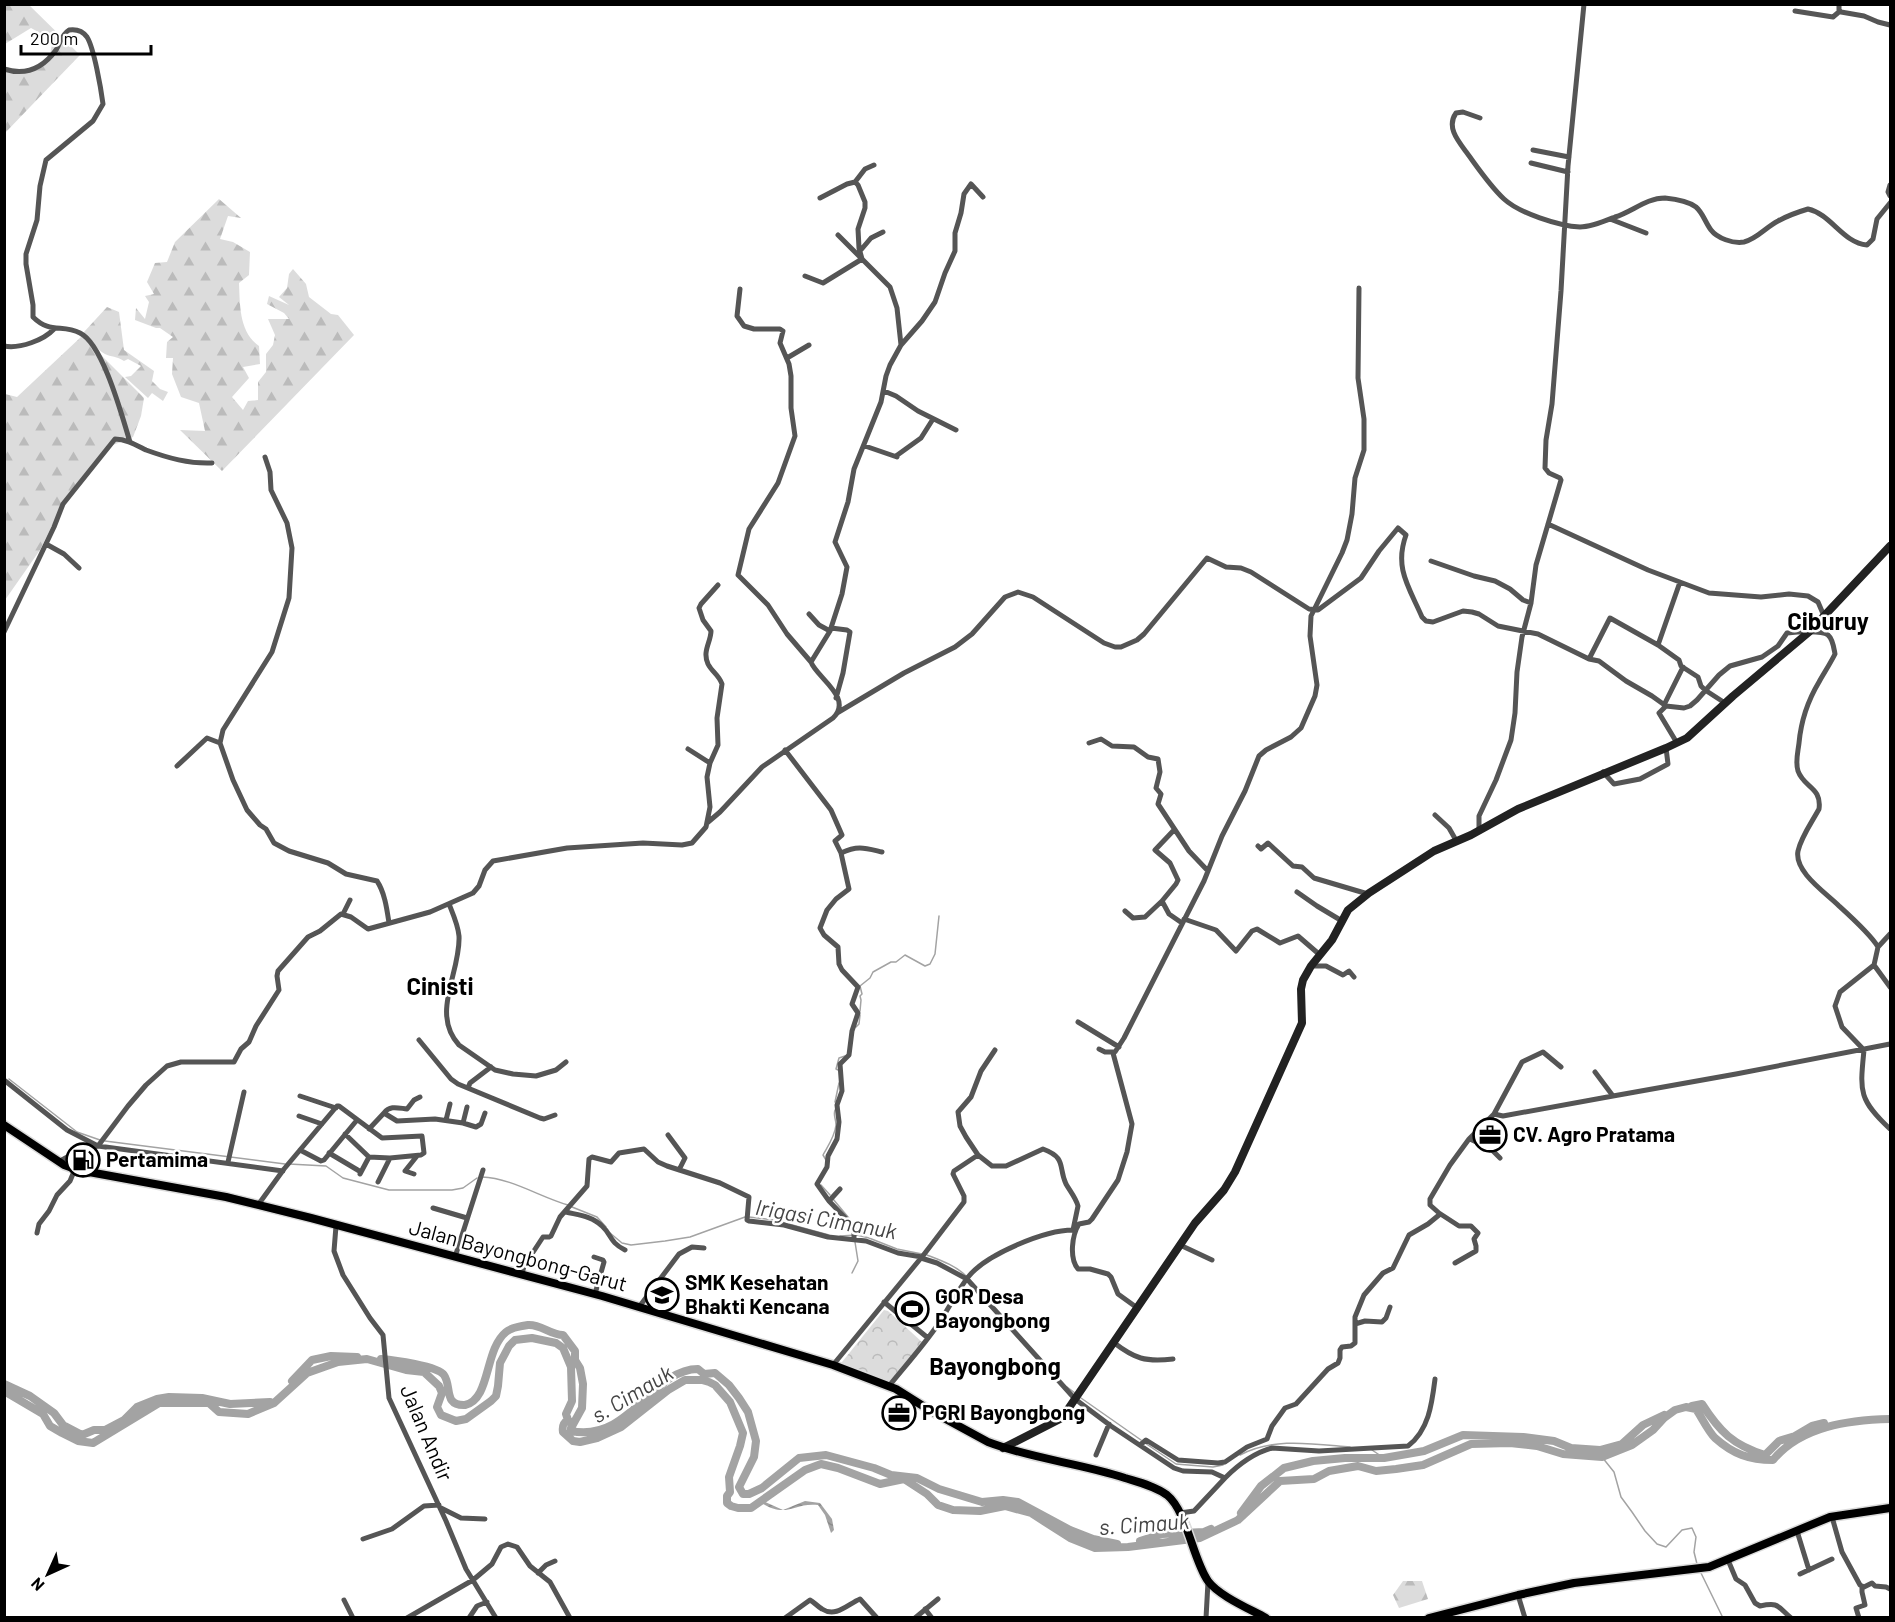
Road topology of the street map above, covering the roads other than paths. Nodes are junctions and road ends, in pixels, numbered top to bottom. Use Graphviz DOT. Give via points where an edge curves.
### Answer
graph roads {
  1 [pos="1584,4"];
  2 [pos="1840,8"];
  3 [pos="1796,10"];
  4 [pos="1890,25"];
  5 [pos="4,69"];
  6 [pos="1480,118"];
  7 [pos="1533,150"];
  8 [pos="1569,158"];
  9 [pos="1531,163"];
  10 [pos="874,165"];
  11 [pos="1568,172"];
  12 [pos="855,182"];
  13 [pos="1890,185"];
  14 [pos="1889,195"];
  15 [pos="983,197"];
  16 [pos="820,198"];
  17 [pos="1890,203"];
  18 [pos="1610,219"];
  19 [pos="1565,222"];
  20 [pos="883,232"];
  21 [pos="1646,233"];
  22 [pos="838,235"];
  23 [pos="860,251"];
  24 [pos="862,259"];
  25 [pos="805,276"];
  26 [pos="1359,288"];
  27 [pos="740,289"];
  28 [pos="54,329"];
  29 [pos="809,345"];
  30 [pos="901,345"];
  31 [pos="4,346"];
  32 [pos="787,358"];
  33 [pos="884,391"];
  34 [pos="933,419"];
  35 [pos="956,430"];
  36 [pos="130,442"];
  37 [pos="865,446"];
  38 [pos="265,457"];
  39 [pos="212,463"];
  40 [pos="1548,524"];
  41 [pos="46,544"];
  42 [pos="1890,546"];
  43 [pos="1431,561"];
  44 [pos="79,568"];
  45 [pos="1680,582"];
  46 [pos="718,585"];
  47 [pos="1531,603"];
  48 [pos="1313,610"];
  49 [pos="809,614"];
  50 [pos="1824,616"];
  51 [pos="831,629"];
  52 [pos="1525,630"];
  53 [pos="4,632"];
  54 [pos="1809,632"];
  55 [pos="1658,645"];
  56 [pos="1589,659"];
  57 [pos="811,662"];
  58 [pos="1683,667"];
  59 [pos="1705,690"];
  60 [pos="837,698"];
  61 [pos="1725,703"];
  62 [pos="1665,706"];
  63 [pos="837,713"];
  64 [pos="220,742"];
  65 [pos="1089,743"];
  66 [pos="1677,743"];
  67 [pos="1666,748"];
  68 [pos="688,749"];
  69 [pos="785,750"];
  70 [pos="710,763"];
  71 [pos="177,766"];
  72 [pos="1603,772"];
  73 [pos="1435,815"];
  74 [pos="707,823"];
  75 [pos="1174,830"];
  76 [pos="1479,831"];
  77 [pos="1457,842"];
  78 [pos="1257,846"];
  79 [pos="882,852"];
  80 [pos="841,853"];
  81 [pos="1208,872"];
  82 [pos="1298,892"];
  83 [pos="1368,894"];
  84 [pos="350,900"];
  85 [pos="1162,901"];
  86 [pos="449,904"];
  87 [pos="1125,911"];
  88 [pos="343,914"];
  89 [pos="1183,921"];
  90 [pos="1342,921"];
  91 [pos="389,923"];
  92 [pos="1890,934"];
  93 [pos="1878,947"];
  94 [pos="1320,955"];
  95 [pos="1874,965"];
  96 [pos="1311,966"];
  97 [pos="1354,977"];
  98 [pos="1890,987"];
  99 [pos="1078,1022"];
  100 [pos="418,1040"];
  101 [pos="1890,1044"];
  102 [pos="1119,1047"];
  103 [pos="1099,1049"];
  104 [pos="995,1050"];
  105 [pos="1864,1050"];
  106 [pos="1113,1053"];
  107 [pos="566,1062"];
  108 [pos="491,1067"];
  109 [pos="1562,1067"];
  110 [pos="1594,1072"];
  111 [pos="4,1080"];
  112 [pos="468,1088"];
  113 [pos="244,1092"];
  114 [pos="300,1096"];
  115 [pos="1613,1096"];
  116 [pos="420,1097"];
  117 [pos="450,1104"];
  118 [pos="467,1107"];
  119 [pos="336,1108"];
  120 [pos="384,1113"];
  121 [pos="485,1113"];
  122 [pos="1494,1114"];
  123 [pos="555,1115"];
  124 [pos="299,1116"];
  125 [pos="357,1120"];
  126 [pos="446,1120"];
  127 [pos="463,1123"];
  128 [pos="322,1124"];
  129 [pos="4,1125"];
  130 [pos="369,1129"];
  131 [pos="1890,1129"];
  132 [pos="345,1134"];
  133 [pos="668,1135"];
  134 [pos="1470,1139"];
  135 [pos="100,1144"];
  136 [pos="300,1150"];
  137 [pos="329,1153"];
  138 [pos="978,1155"];
  139 [pos="417,1156"];
  140 [pos="369,1157"];
  141 [pos="390,1158"];
  142 [pos="1500,1158"];
  143 [pos="228,1160"];
  144 [pos="60,1161"];
  145 [pos="75,1170"];
  146 [pos="284,1170"];
  147 [pos="483,1170"];
  148 [pos="679,1170"];
  149 [pos="414,1174"];
  150 [pos="378,1182"];
  151 [pos="840,1188"];
  152 [pos="829,1201"];
  153 [pos="258,1205"];
  154 [pos="433,1208"];
  155 [pos="566,1211"];
  156 [pos="1439,1213"];
  157 [pos="467,1218"];
  158 [pos="336,1226"];
  159 [pos="1073,1231"];
  160 [pos="37,1233"];
  161 [pos="855,1238"];
  162 [pos="1180,1245"];
  163 [pos="704,1248"];
  164 [pos="625,1250"];
  165 [pos="923,1256"];
  166 [pos="455,1257"];
  167 [pos="594,1257"];
  168 [pos="1212,1260"];
  169 [pos="1455,1263"];
  170 [pos="522,1274"];
  171 [pos="968,1277"];
  172 [pos="595,1294"];
  173 [pos="884,1302"];
  174 [pos="639,1307"];
  175 [pos="1136,1307"];
  176 [pos="1390,1307"];
  177 [pos="1355,1324"];
  178 [pos="928,1338"];
  179 [pos="1113,1342"];
  180 [pos="1173,1359"];
  181 [pos="833,1365"];
  182 [pos="1435,1379"];
  183 [pos="890,1386"];
  184 [pos="1077,1395"];
  185 [pos="1109,1424"];
  186 [pos="1142,1443"];
  187 [pos="1266,1445"];
  188 [pos="1003,1448"];
  189 [pos="1096,1455"];
  190 [pos="1225,1478"];
  191 [pos="440,1507"];
  192 [pos="1890,1508"];
  193 [pos="1832,1516"];
  194 [pos="1181,1517"];
  195 [pos="485,1519"];
  196 [pos="1797,1531"];
  197 [pos="363,1539"];
  198 [pos="1832,1559"];
  199 [pos="1728,1560"];
  200 [pos="555,1562"];
  201 [pos="1809,1570"];
  202 [pos="538,1573"];
  203 [pos="1800,1574"];
  204 [pos="473,1580"];
  205 [pos="1208,1586"];
  206 [pos="1862,1587"];
  207 [pos="1890,1589"];
  208 [pos="1518,1595"];
  209 [pos="938,1599"];
  210 [pos="344,1600"];
  211 [pos="487,1602"];
  212 [pos="925,1610"];
  213 [pos="353,1617"];
  214 [pos="407,1617"];
  215 [pos="469,1617"];
  216 [pos="496,1617"];
  217 [pos="570,1617"];
  218 [pos="785,1617"];
  219 [pos="878,1617"];
  220 [pos="915,1617"];
  221 [pos="932,1617"];
  222 [pos="1206,1617"];
  223 [pos="1266,1617"];
  224 [pos="1429,1617"];
  225 [pos="1525,1617"];
  226 [pos="1791,1617"];
  227 [pos="1859,1617"];
  1 -- 8 [label="street"];
  2 -- 3 [label="street" via="1830,17"];
  2 -- 4 [label="street"];
  5 -- 28 [label="street" via="38,68 56,50 65,32 77,30 90,44 102,94 103,104 93,121 46,160 37,220 26,254 33,317"];
  6 -- 19 [label="street" via="1459,112 1451,124 1503,199 1528,212"];
  7 -- 8 [label="street"];
  8 -- 11 [label="street"];
  9 -- 11 [label="street"];
  10 -- 12 [label="street" via="865,169"];
  11 -- 19 [label="street"];
  12 -- 16 [label="street"];
  12 -- 23 [label="street" via="865,202 858,229"];
  13 -- 14 [label="street"];
  15 -- 30 [label="street" via="971,184 964,194 954,234 955,251 934,302"];
  17 -- 18 [label="street" via="1877,219 1873,239 1867,245 1852,240 1808,209 1738,243 1714,233 1701,212 1677,200 1655,199"];
  18 -- 19 [label="street" via="1586,226"];
  18 -- 21 [label="street"];
  19 -- 40 [label="street" via="1545,468 1561,480"];
  20 -- 23 [label="street" via="871,238"];
  22 -- 24 [label="street"];
  23 -- 24 [label="street"];
  24 -- 25 [label="street" via="824,284"];
  24 -- 30 [label="street" via="890,286"];
  26 -- 48 [label="street" via="1358,378 1364,450 1355,478 1347,540"];
  27 -- 32 [label="street" via="737,312 741,323 747,328 782,330 780,343"];
  28 -- 31 [label="street" via="32,342"];
  28 -- 36 [label="street" via="80,333 96,349"];
  29 -- 32 [label="street"];
  30 -- 33 [label="street" via="886,376"];
  32 -- 57 [label="street" via="795,436 778,483 749,529 738,575 766,602"];
  33 -- 34 [label="street"];
  33 -- 37 [label="street"];
  34 -- 35 [label="street"];
  34 -- 37 [label="street" via="921,438 898,457"];
  36 -- 39 [label="street" via="189,463"];
  36 -- 41 [label="street" via="115,439 99,458 63,504"];
  37 -- 51 [label="street" via="854,469 836,542 846,571"];
  38 -- 64 [label="street" via="271,490 287,523 292,548 289,598 272,652 223,730"];
  40 -- 45 [label="street"];
  40 -- 47 [label="street" via="1536,565"];
  41 -- 44 [label="street"];
  41 -- 53 [label="street"];
  42 -- 50 [label="street"];
  43 -- 47 [label="street" via="1495,581"];
  45 -- 50 [label="street" via="1727,595 1808,596 1818,602"];
  45 -- 55 [label="street"];
  46 -- 70 [label="street" via="699,608 711,634 706,644 707,661 722,684 718,745"];
  47 -- 52 [label="street"];
  48 -- 52 [label="street" via="1324,607 1361,578 1398,528 1406,535 1400,560 1404,577 1426,621 1463,611 1479,614 1498,626"];
  48 -- 63 [label="street" via="1251,572 1207,558 1144,634 1129,645 1115,647 1033,597 1018,592 1005,597 956,647"];
  48 -- 81 [label="street" via="1310,636 1317,685 1312,704 1301,728 1259,756"];
  49 -- 51 [label="street" via="819,625"];
  50 -- 54 [label="street"];
  51 -- 57 [label="street"];
  51 -- 60 [label="street" via="850,633"];
  52 -- 56 [label="street"];
  52 -- 76 [label="street" via="1511,740 1479,816"];
  54 -- 59 [label="street" via="1787,633 1775,649 1730,666"];
  54 -- 61 [label="street"];
  54 -- 93 [label="street" via="1828,635 1835,654 1809,700 1800,733 1797,769 1817,792 1820,803 1800,845 1798,859 1808,877"];
  55 -- 56 [label="street" via="1610,618"];
  55 -- 58 [label="street"];
  56 -- 62 [label="street" via="1599,661"];
  57 -- 60 [label="street"];
  58 -- 59 [label="street" via="1698,677"];
  58 -- 62 [label="street"];
  59 -- 61 [label="street"];
  59 -- 62 [label="street" via="1687,707"];
  60 -- 63 [label="street"];
  61 -- 66 [label="street"];
  62 -- 66 [label="street" via="1659,713"];
  63 -- 69 [label="street"];
  64 -- 71 [label="street" via="207,738"];
  64 -- 91 [label="street" via="247,810 274,843 328,863 345,874 377,882"];
  65 -- 75 [label="street" via="1101,739 1158,759 1158,803"];
  66 -- 67 [label="street"];
  67 -- 72 [label="street"];
  67 -- 72 [label="street" via="1668,764 1640,779 1614,784"];
  68 -- 70 [label="street"];
  69 -- 74 [label="street" via="752,776"];
  69 -- 80 [label="street" via="831,810 842,835 835,840"];
  70 -- 74 [label="street"];
  72 -- 76 [label="street" via="1518,808"];
  73 -- 77 [label="street"];
  74 -- 86 [label="street" via="689,844 607,844 493,861 473,893"];
  75 -- 81 [label="street"];
  75 -- 85 [label="street" via="1155,849 1178,880"];
  76 -- 77 [label="street"];
  77 -- 83 [label="street" via="1434,851"];
  78 -- 83 [label="street" via="1262,849 1268,843 1293,866 1302,867 1314,878"];
  79 -- 80 [label="street" via="866,847"];
  80 -- 152 [label="street" via="849,889 827,910 820,928 838,947 842,970 858,987 852,1004 858,1013 849,1055 840,1064 842,1091 837,1105 837,1138 817,1184"];
  81 -- 89 [label="street"];
  82 -- 90 [label="street"];
  83 -- 90 [label="street" via="1348,910"];
  84 -- 88 [label="street"];
  85 -- 87 [label="street" via="1144,917 1133,918"];
  85 -- 89 [label="street" via="1170,914"];
  86 -- 91 [label="street"];
  86 -- 108 [label="street" via="459,938 445,1011 448,1024 459,1046"];
  88 -- 91 [label="street" via="368,929"];
  88 -- 135 [label="street" via="308,937 278,971 279,990 234,1062 182,1062 167,1066 146,1085"];
  89 -- 94 [label="street" via="1216,930 1236,951 1257,929 1280,943 1298,936"];
  89 -- 102 [label="street"];
  90 -- 94 [label="street"];
  92 -- 93 [label="street"];
  93 -- 95 [label="street"];
  94 -- 96 [label="street"];
  95 -- 98 [label="street"];
  95 -- 105 [label="street" via="1843,989 1835,1006 1842,1027"];
  96 -- 97 [label="street" via="1326,966 1343,975 1349,971"];
  96 -- 162 [label="street" via="1301,990 1302,1023 1235,1172"];
  99 -- 102 [label="street"];
  100 -- 112 [label="street" via="452,1079"];
  101 -- 105 [label="street"];
  102 -- 106 [label="street"];
  103 -- 106 [label="street"];
  104 -- 138 [label="street" via="971,1097 958,1113 961,1128"];
  105 -- 115 [label="street"];
  105 -- 131 [label="street" via="1864,1097"];
  106 -- 159 [label="street" via="1132,1124 1127,1152 1116,1184 1092,1219"];
  107 -- 108 [label="street" via="556,1070 532,1076"];
  108 -- 112 [label="street"];
  109 -- 122 [label="street" via="1543,1052 1524,1061"];
  110 -- 115 [label="street"];
  111 -- 135 [label="street" via="55,1116 67,1130"];
  112 -- 123 [label="street" via="540,1118"];
  113 -- 143 [label="street"];
  114 -- 119 [label="street"];
  115 -- 122 [label="street"];
  116 -- 120 [label="street" via="407,1109 393,1107"];
  117 -- 126 [label="street"];
  118 -- 127 [label="street"];
  119 -- 125 [label="street" via="339,1106"];
  119 -- 128 [label="street"];
  120 -- 126 [label="street" via="397,1121"];
  120 -- 130 [label="street"];
  121 -- 127 [label="street" via="479,1126"];
  122 -- 134 [label="street"];
  124 -- 128 [label="street"];
  125 -- 130 [label="street"];
  125 -- 132 [label="street"];
  126 -- 127 [label="street"];
  128 -- 136 [label="street"];
  129 -- 144 [label="main road, Jalan Bayongbong-Garut"];
  130 -- 139 [label="street" via="384,1139 422,1136 424,1153"];
  132 -- 137 [label="street"];
  132 -- 140 [label="street"];
  133 -- 148 [label="street" via="685,1158"];
  134 -- 142 [label="street"];
  134 -- 156 [label="street" via="1449,1164 1430,1199 1430,1205"];
  135 -- 143 [label="street"];
  135 -- 144 [label="street"];
  136 -- 137 [label="street" via="321,1161"];
  136 -- 146 [label="street"];
  137 -- 140 [label="street" via="360,1174"];
  138 -- 159 [label="street" via="999,1167 1043,1149 1062,1162 1065,1181 1078,1203"];
  138 -- 165 [label="street" via="954,1170 964,1202"];
  139 -- 141 [label="street"];
  139 -- 149 [label="street" via="405,1171"];
  140 -- 141 [label="street"];
  141 -- 150 [label="street"];
  143 -- 146 [label="street"];
  144 -- 145 [label="main road, Jalan Bayongbong-Garut"];
  145 -- 153 [label="main road, Jalan Bayongbong-Garut"];
  145 -- 160 [label="street" via="41,1220"];
  146 -- 153 [label="street"];
  147 -- 157 [label="street"];
  148 -- 155 [label="street" via="658,1162 644,1149 619,1153 611,1162 592,1157 587,1186"];
  148 -- 161 [label="street" via="749,1197 747,1220 751,1222 784,1225 828,1237"];
  151 -- 152 [label="street"];
  152 -- 161 [label="street" via="854,1227"];
  153 -- 158 [label="main road, Jalan Bayongbong-Garut"];
  154 -- 157 [label="street"];
  155 -- 164 [label="street" via="595,1220"];
  155 -- 170 [label="street" via="551,1236 543,1236"];
  156 -- 169 [label="street" via="1459,1226 1471,1226 1478,1233 1474,1239 1476,1251"];
  156 -- 177 [label="street" via="1409,1235 1393,1268 1383,1273 1364,1295"];
  157 -- 166 [label="street"];
  158 -- 166 [label="main road, Jalan Bayongbong-Garut"];
  158 -- 191 [label="street, Jalan Andir" via="336,1258 352,1290 381,1331 389,1398"];
  159 -- 171 [label="street" via="1011,1248"];
  159 -- 175 [label="street" via="1076,1268 1108,1274 1118,1294"];
  161 -- 165 [label="street" via="898,1253"];
  162 -- 168 [label="street"];
  162 -- 175 [label="street"];
  163 -- 174 [label="street" via="692,1247 681,1252"];
  165 -- 171 [label="street"];
  165 -- 173 [label="street"];
  166 -- 170 [label="main road, Jalan Bayongbong-Garut"];
  167 -- 172 [label="street" via="604,1262"];
  170 -- 172 [label="main road, Jalan Bayongbong-Garut"];
  171 -- 178 [label="street"];
  171 -- 184 [label="street"];
  172 -- 174 [label="main road, Jalan Bayongbong-Garut"];
  173 -- 178 [label="street"];
  173 -- 181 [label="street"];
  174 -- 181 [label="main road, Jalan Bayongbong-Garut"];
  175 -- 179 [label="street"];
  176 -- 177 [label="street" via="1382,1322"];
  177 -- 187 [label="street" via="1355,1343 1342,1347 1338,1363 1296,1404 1285,1408 1272,1426"];
  178 -- 183 [label="street"];
  179 -- 180 [label="street" via="1132,1356 1150,1361"];
  179 -- 184 [label="street"];
  181 -- 183 [label="main road, Jalan Bayongbong-Garut"];
  182 -- 187 [label="street" via="1427,1420 1408,1446 1319,1451"];
  183 -- 188 [label="main road, Jalan Bayongbong-Garut"];
  184 -- 185 [label="street"];
  184 -- 188 [label="street" via="1059,1420"];
  185 -- 186 [label="street"];
  185 -- 189 [label="street"];
  186 -- 187 [label="street" via="1178,1460 1218,1462 1225,1462 1247,1447"];
  186 -- 190 [label="street" via="1174,1468 1212,1472"];
  187 -- 190 [label="street"];
  188 -- 194 [label="main road, Jalan Bayongbong-Garut" via="1143,1484 1167,1496"];
  190 -- 194 [label="street" via="1194,1511"];
  191 -- 195 [label="street" via="461,1518"];
  191 -- 197 [label="street" via="424,1506 392,1529"];
  191 -- 204 [label="street, Jalan Andir"];
  192 -- 193 [label="main road"];
  193 -- 196 [label="main road"];
  193 -- 206 [label="street" via="1844,1557"];
  194 -- 205 [label="main road, Jalan Bayongbong-Garut"];
  196 -- 199 [label="main road"];
  196 -- 201 [label="street"];
  198 -- 201 [label="street"];
  199 -- 208 [label="main road" via="1709,1567 1608,1578"];
  199 -- 226 [label="street" via="1736,1579 1745,1585 1755,1603 1775,1604"];
  200 -- 202 [label="street"];
  201 -- 203 [label="street"];
  202 -- 204 [label="street" via="517,1547 508,1544"];
  202 -- 217 [label="street" via="555,1588"];
  204 -- 211 [label="street, Jalan Andir"];
  204 -- 214 [label="street"];
  205 -- 222 [label="street"];
  205 -- 223 [label="main road"];
  206 -- 207 [label="street" via="1872,1583"];
  206 -- 227 [label="street" via="1865,1605 1856,1608"];
  208 -- 224 [label="main road"];
  208 -- 225 [label="street"];
  209 -- 212 [label="street"];
  210 -- 213 [label="street"];
  211 -- 215 [label="street" via="477,1606"];
  211 -- 216 [label="street, Jalan Andir"];
  212 -- 220 [label="street"];
  212 -- 221 [label="street"];
  218 -- 219 [label="street" via="810,1600 832,1613 860,1599"];
}
